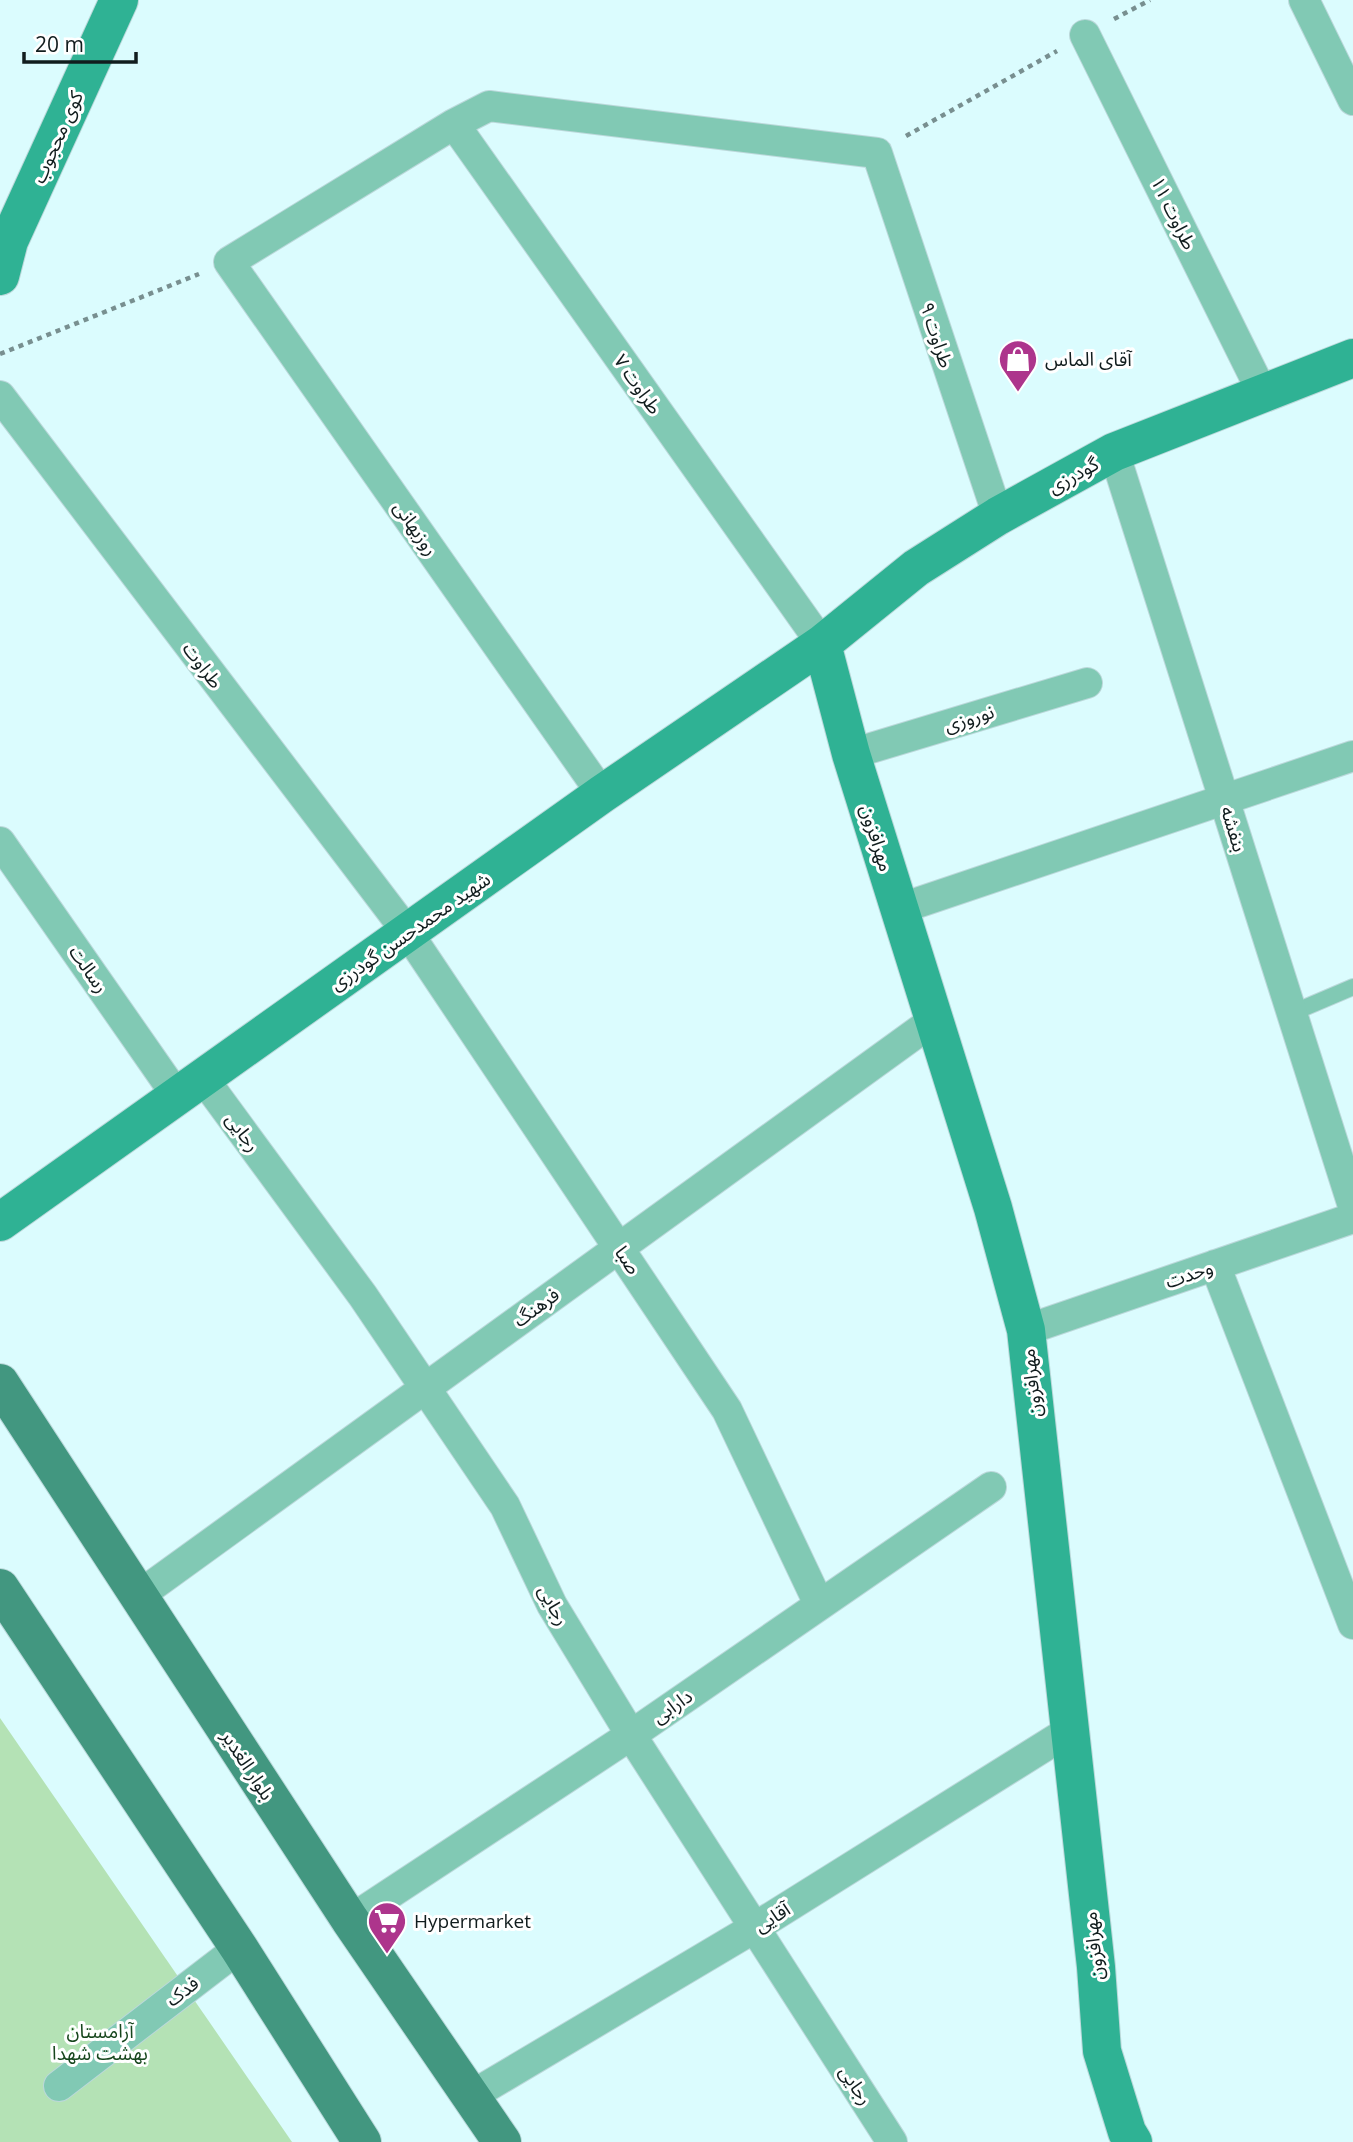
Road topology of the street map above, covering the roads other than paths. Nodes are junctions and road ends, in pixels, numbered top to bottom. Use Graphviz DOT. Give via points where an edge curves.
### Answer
graph roads {
  1 [pos="119,0"];
  2 [pos="1304,0"];
  3 [pos="1085,35"];
  4 [pos="1353,100"];
  5 [pos="454,124"];
  6 [pos="0,276"];
  7 [pos="1353,358"];
  8 [pos="1262,392"];
  9 [pos="0,396"];
  10 [pos="1114,452"];
  11 [pos="998,516"];
  12 [pos="822,644"];
  13 [pos="1087,683"];
  14 [pos="851,754"];
  15 [pos="1353,756"];
  16 [pos="603,794"];
  17 [pos="1224,800"];
  18 [pos="0,842"];
  19 [pos="899,909"];
  20 [pos="408,933"];
  21 [pos="1353,987"];
  22 [pos="1292,1013"];
  23 [pos="934,1020"];
  24 [pos="190,1087"];
  25 [pos="1353,1206"];
  26 [pos="1353,1218"];
  27 [pos="0,1222"];
  28 [pos="620,1247"];
  29 [pos="1215,1265"];
  30 [pos="1026,1331"];
  31 [pos="0,1383"];
  32 [pos="424,1388"];
  33 [pos="991,1487"];
  34 [pos="0,1588"];
  35 [pos="138,1596"];
  36 [pos="819,1604"];
  37 [pos="1353,1623"];
  38 [pos="1069,1731"];
  39 [pos="631,1735"];
  40 [pos="349,1920"];
  41 [pos="754,1928"];
  42 [pos="239,1948"];
  43 [pos="58,2086"];
  44 [pos="471,2096"];
  45 [pos="496,2138"];
  46 [pos="362,2142"];
  47 [pos="892,2142"];
  48 [pos="1133,2142"];
  1 -- 6 [label="street, کوی محجوب" via="9,241"];
  2 -- 4 [label="street"];
  3 -- 8 [label="street, طراوت ۱۱"];
  5 -- 11 [label="street, طراوت ۹" via="489,106 877,153"];
  5 -- 12 [label="street, طراوت ۷"];
  5 -- 16 [label="street, روزبهانی" via="229,262"];
  7 -- 8 [label="street, گودرزی"];
  8 -- 10 [label="street, گودرزی"];
  9 -- 20 [label="street, طراوت"];
  10 -- 11 [label="street, گودرزی"];
  10 -- 17 [label="street, بنفشه"];
  11 -- 12 [label="street, گودرزی" via="916,569"];
  12 -- 14 [label="street, مهرافزون"];
  12 -- 16 [label="street, شهید محمدحسن گودرزی"];
  13 -- 14 [label="street, نوروزی"];
  14 -- 19 [label="street, مهرافزون"];
  15 -- 17 [label="street"];
  16 -- 20 [label="street, شهید محمدحسن گودرزی"];
  17 -- 19 [label="street"];
  17 -- 22 [label="street, بنفشه"];
  18 -- 24 [label="street, رسالت"];
  19 -- 23 [label="street, مهرافزون"];
  20 -- 24 [label="street, شهید محمدحسن گودرزی"];
  20 -- 28 [label="street, صبا"];
  21 -- 22 [label="lane"];
  22 -- 25 [label="street, بنفشه"];
  23 -- 28 [label="street, فرهنگ"];
  23 -- 30 [label="street, مهرافزون"];
  24 -- 27 [label="street, شهید محمدحسن گودرزی"];
  24 -- 32 [label="street, رجایی" via="363,1296"];
  26 -- 29 [label="street, وحدت"];
  28 -- 32 [label="street, فرهنگ"];
  28 -- 36 [label="street, صبا" via="726,1410"];
  29 -- 30 [label="street, وحدت"];
  29 -- 37 [label="street"];
  30 -- 38 [label="street, مهرافزون"];
  31 -- 35 [label="main road, بلوار الغدیر"];
  32 -- 35 [label="street, فرهنگ"];
  32 -- 39 [label="street, رجایی" via="505,1506 552,1605"];
  33 -- 36 [label="street, دارابی"];
  34 -- 42 [label="main road"];
  35 -- 40 [label="main road, بلوار الغدیر"];
  36 -- 39 [label="street, دارابی"];
  38 -- 41 [label="street, آقایی"];
  38 -- 48 [label="street, مهرافزون" via="1102,2051"];
  39 -- 40 [label="street, دارابی"];
  39 -- 41 [label="street, رجایی"];
  40 -- 44 [label="main road, بلوار الغدیر"];
  41 -- 44 [label="street, آقایی"];
  41 -- 47 [label="street, رجایی"];
  42 -- 43 [label="street, فدک"];
  42 -- 46 [label="main road"];
  44 -- 45 [label="main road, بلوار الغدیر"];
}
